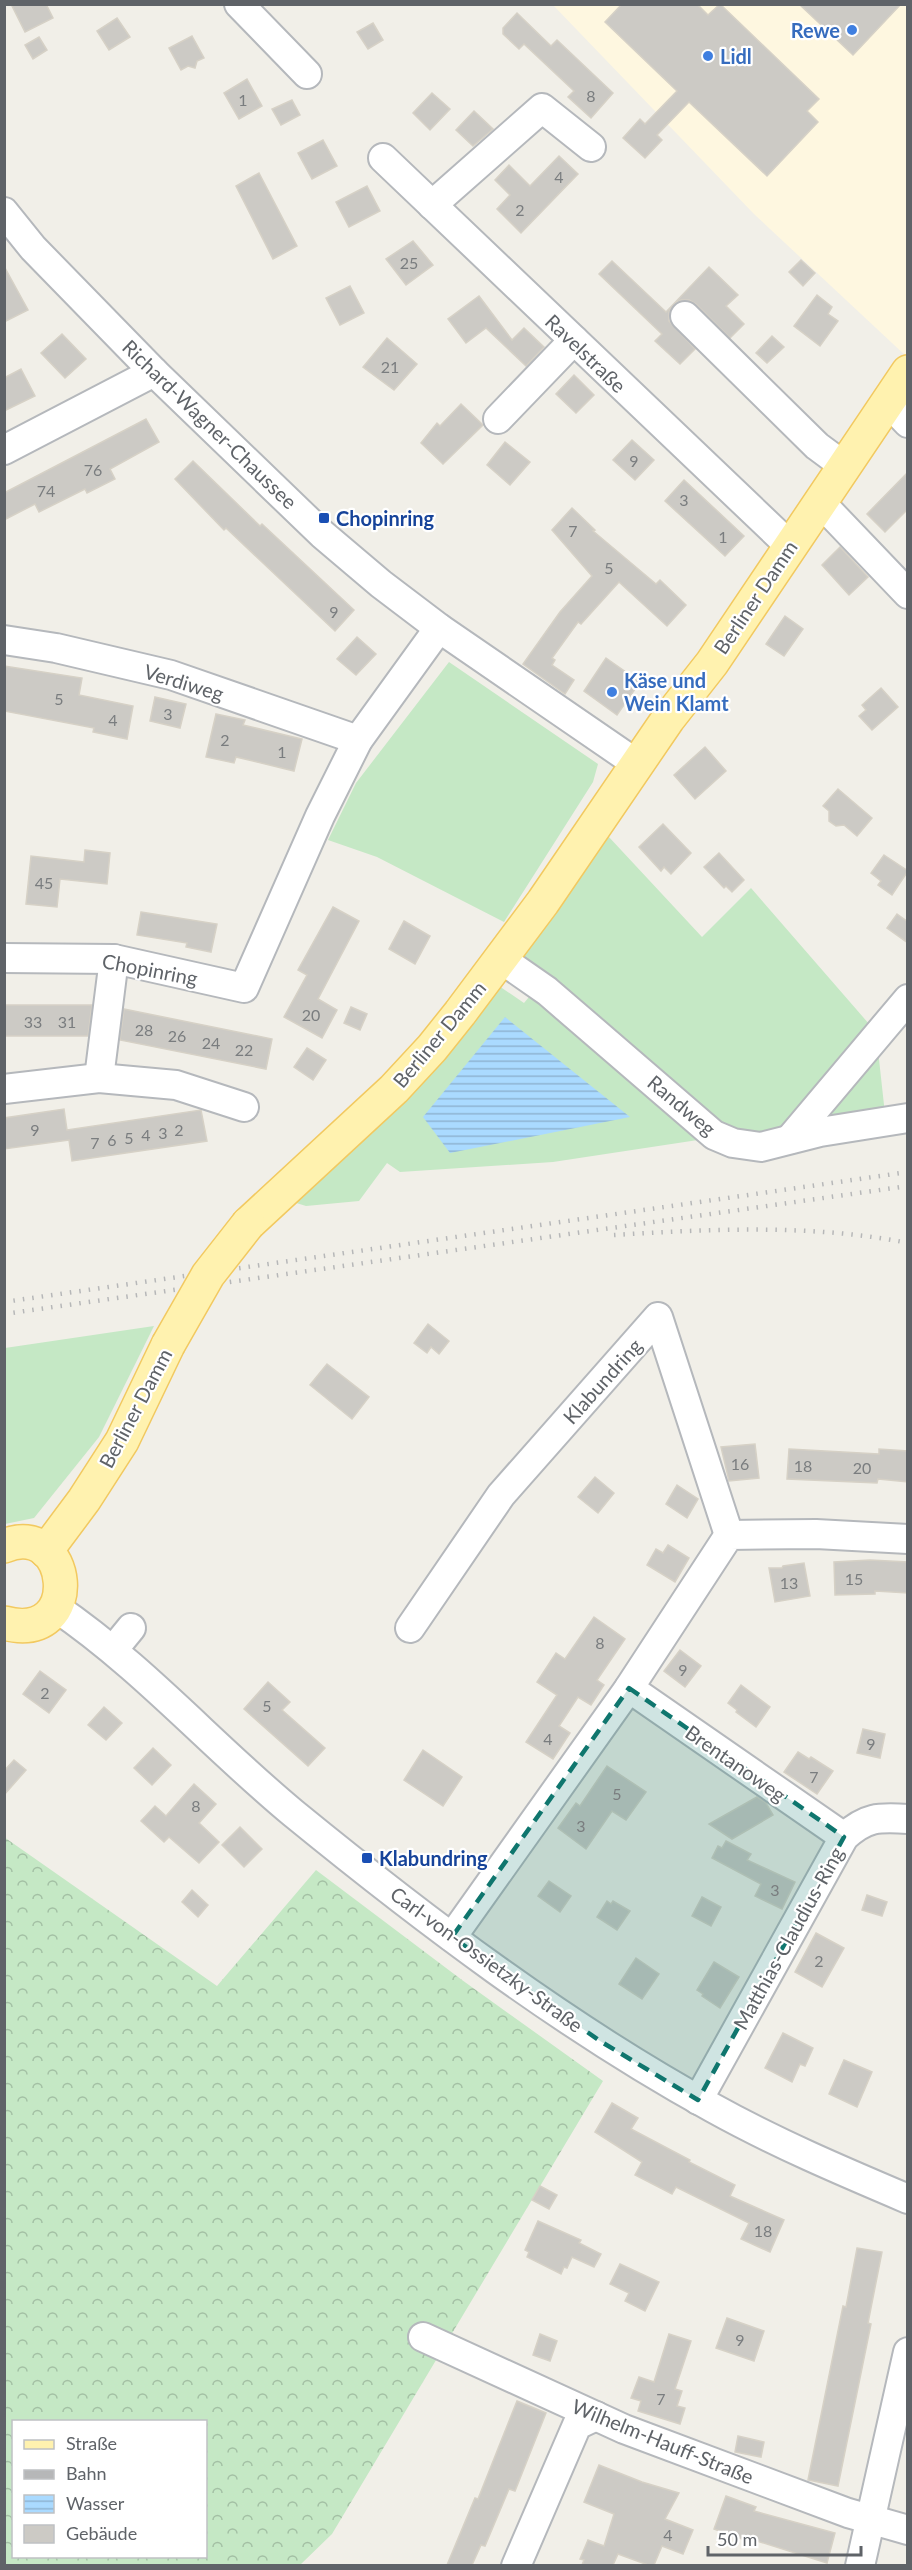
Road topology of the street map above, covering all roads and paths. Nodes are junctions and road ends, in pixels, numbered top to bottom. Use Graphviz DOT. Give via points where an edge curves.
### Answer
graph roads {
  1 [pos="239,4"];
  2 [pos="307,74"];
  3 [pos="591,147"];
  4 [pos="383,159"];
  5 [pos="425,195"];
  6 [pos="4,212"];
  7 [pos="685,316"];
  8 [pos="573,340"];
  9 [pos="154,372"];
  10 [pos="908,372"];
  11 [pos="897,412"];
  12 [pos="498,419"];
  13 [pos="4,450"];
  14 [pos="844,466"];
  15 [pos="820,502"];
  16 [pos="790,546"];
  17 [pos="908,594"];
  18 [pos="439,628"];
  19 [pos="4,640"];
  20 [pos="358,740"];
  21 [pos="638,764"];
  22 [pos="4,958"];
  23 [pos="114,959"];
  24 [pos="501,959"];
  25 [pos="908,999"];
  26 [pos="99,1078"];
  27 [pos="4,1089"];
  28 [pos="244,1107"];
  29 [pos="908,1119"];
  30 [pos="790,1139"];
  31 [pos="729,1535"];
  32 [pos="908,1539"];
  33 [pos="4,1546"];
  34 [pos="46,1551"];
  35 [pos="55,1607"];
  36 [pos="4,1623"];
  37 [pos="131,1628"];
  38 [pos="410,1628"];
  39 [pos="112,1650"];
  40 [pos="629,1688"];
  41 [pos="908,1819"];
  42 [pos="844,1837"];
  43 [pos="452,1937"];
  44 [pos="698,2100"];
  45 [pos="908,2199"];
  46 [pos="423,2337"];
  47 [pos="908,2352"];
  48 [pos="596,2416"];
  49 [pos="871,2520"];
  50 [pos="908,2530"];
  51 [pos="516,2565"];
  52 [pos="860,2565"];
  1 -- 2 [label="street"];
  3 -- 5 [label="street" via="542,108"];
  4 -- 5 [label="street, Ravelstraße"];
  5 -- 8 [label="street, Ravelstraße"];
  6 -- 9 [label="street, Richard-Wagner-Chaussee" via="33,248"];
  7 -- 14 [label="street" via="818,446"];
  8 -- 12 [label="street"];
  8 -- 16 [label="street, Ravelstraße"];
  9 -- 13 [label="street"];
  9 -- 18 [label="street, Richard-Wagner-Chaussee" via="322,534"];
  10 -- 11 [label="main road, Berliner Damm"];
  11 -- 14 [label="main road, Berliner Damm"];
  14 -- 15 [label="main road, Berliner Damm"];
  15 -- 16 [label="main road, Berliner Damm"];
  15 -- 17 [label="street"];
  16 -- 21 [label="main road, Berliner Damm"];
  18 -- 20 [label="street, Chopinring"];
  18 -- 21 [label="street, Richard-Wagner-Chaussee"];
  19 -- 20 [label="street, Verdiweg" via="171,675"];
  20 -- 23 [label="street, Chopinring" via="244,988"];
  21 -- 24 [label="main road, Berliner Damm"];
  22 -- 23 [label="street, Chopinring"];
  23 -- 26 [label="street"];
  24 -- 30 [label="street, Randweg" via="547,991 714,1135 733,1143 761,1147"];
  24 -- 34 [label="main road, Berliner Damm, bridge" via="432,1048 394,1089 248,1224 208,1275 168,1345 122,1441"];
  25 -- 30 [label="street"];
  26 -- 27 [label="street"];
  26 -- 28 [label="street" via="176,1085"];
  29 -- 30 [label="street, Randweg"];
  31 -- 32 [label="street"];
  31 -- 38 [label="street, Klabundring" via="658,1317 501,1495"];
  31 -- 40 [label="street"];
  33 -- 34 [label="main road" via="20,1542"];
  34 -- 35 [label="main road" via="61,1574"];
  35 -- 36 [label="main road" via="36,1622"];
  35 -- 39 [label="street, Carl-von-Ossietzky-Straße"];
  37 -- 39 [label="street"];
  39 -- 43 [label="street, Carl-von-Ossietzky-Straße" via="287,1808"];
  40 -- 42 [label="street, Brentanoweg"];
  40 -- 43 [label="street"];
  41 -- 42 [label="street, Matthias-Claudius-Ring" via="860,1822"];
  42 -- 44 [label="street, Matthias-Claudius-Ring"];
  43 -- 44 [label="street, Carl-von-Ossietzky-Straße" via="600,2041"];
  44 -- 45 [label="street, Carl-von-Ossietzky-Straße" via="799,2152"];
  46 -- 48 [label="street, Wilhelm-Hauff-Straße"];
  47 -- 49 [label="street"];
  48 -- 49 [label="street, Wilhelm-Hauff-Straße"];
  48 -- 51 [label="street" via="577,2425"];
  49 -- 50 [label="street, Wilhelm-Hauff-Straße"];
  49 -- 52 [label="street"];
}
